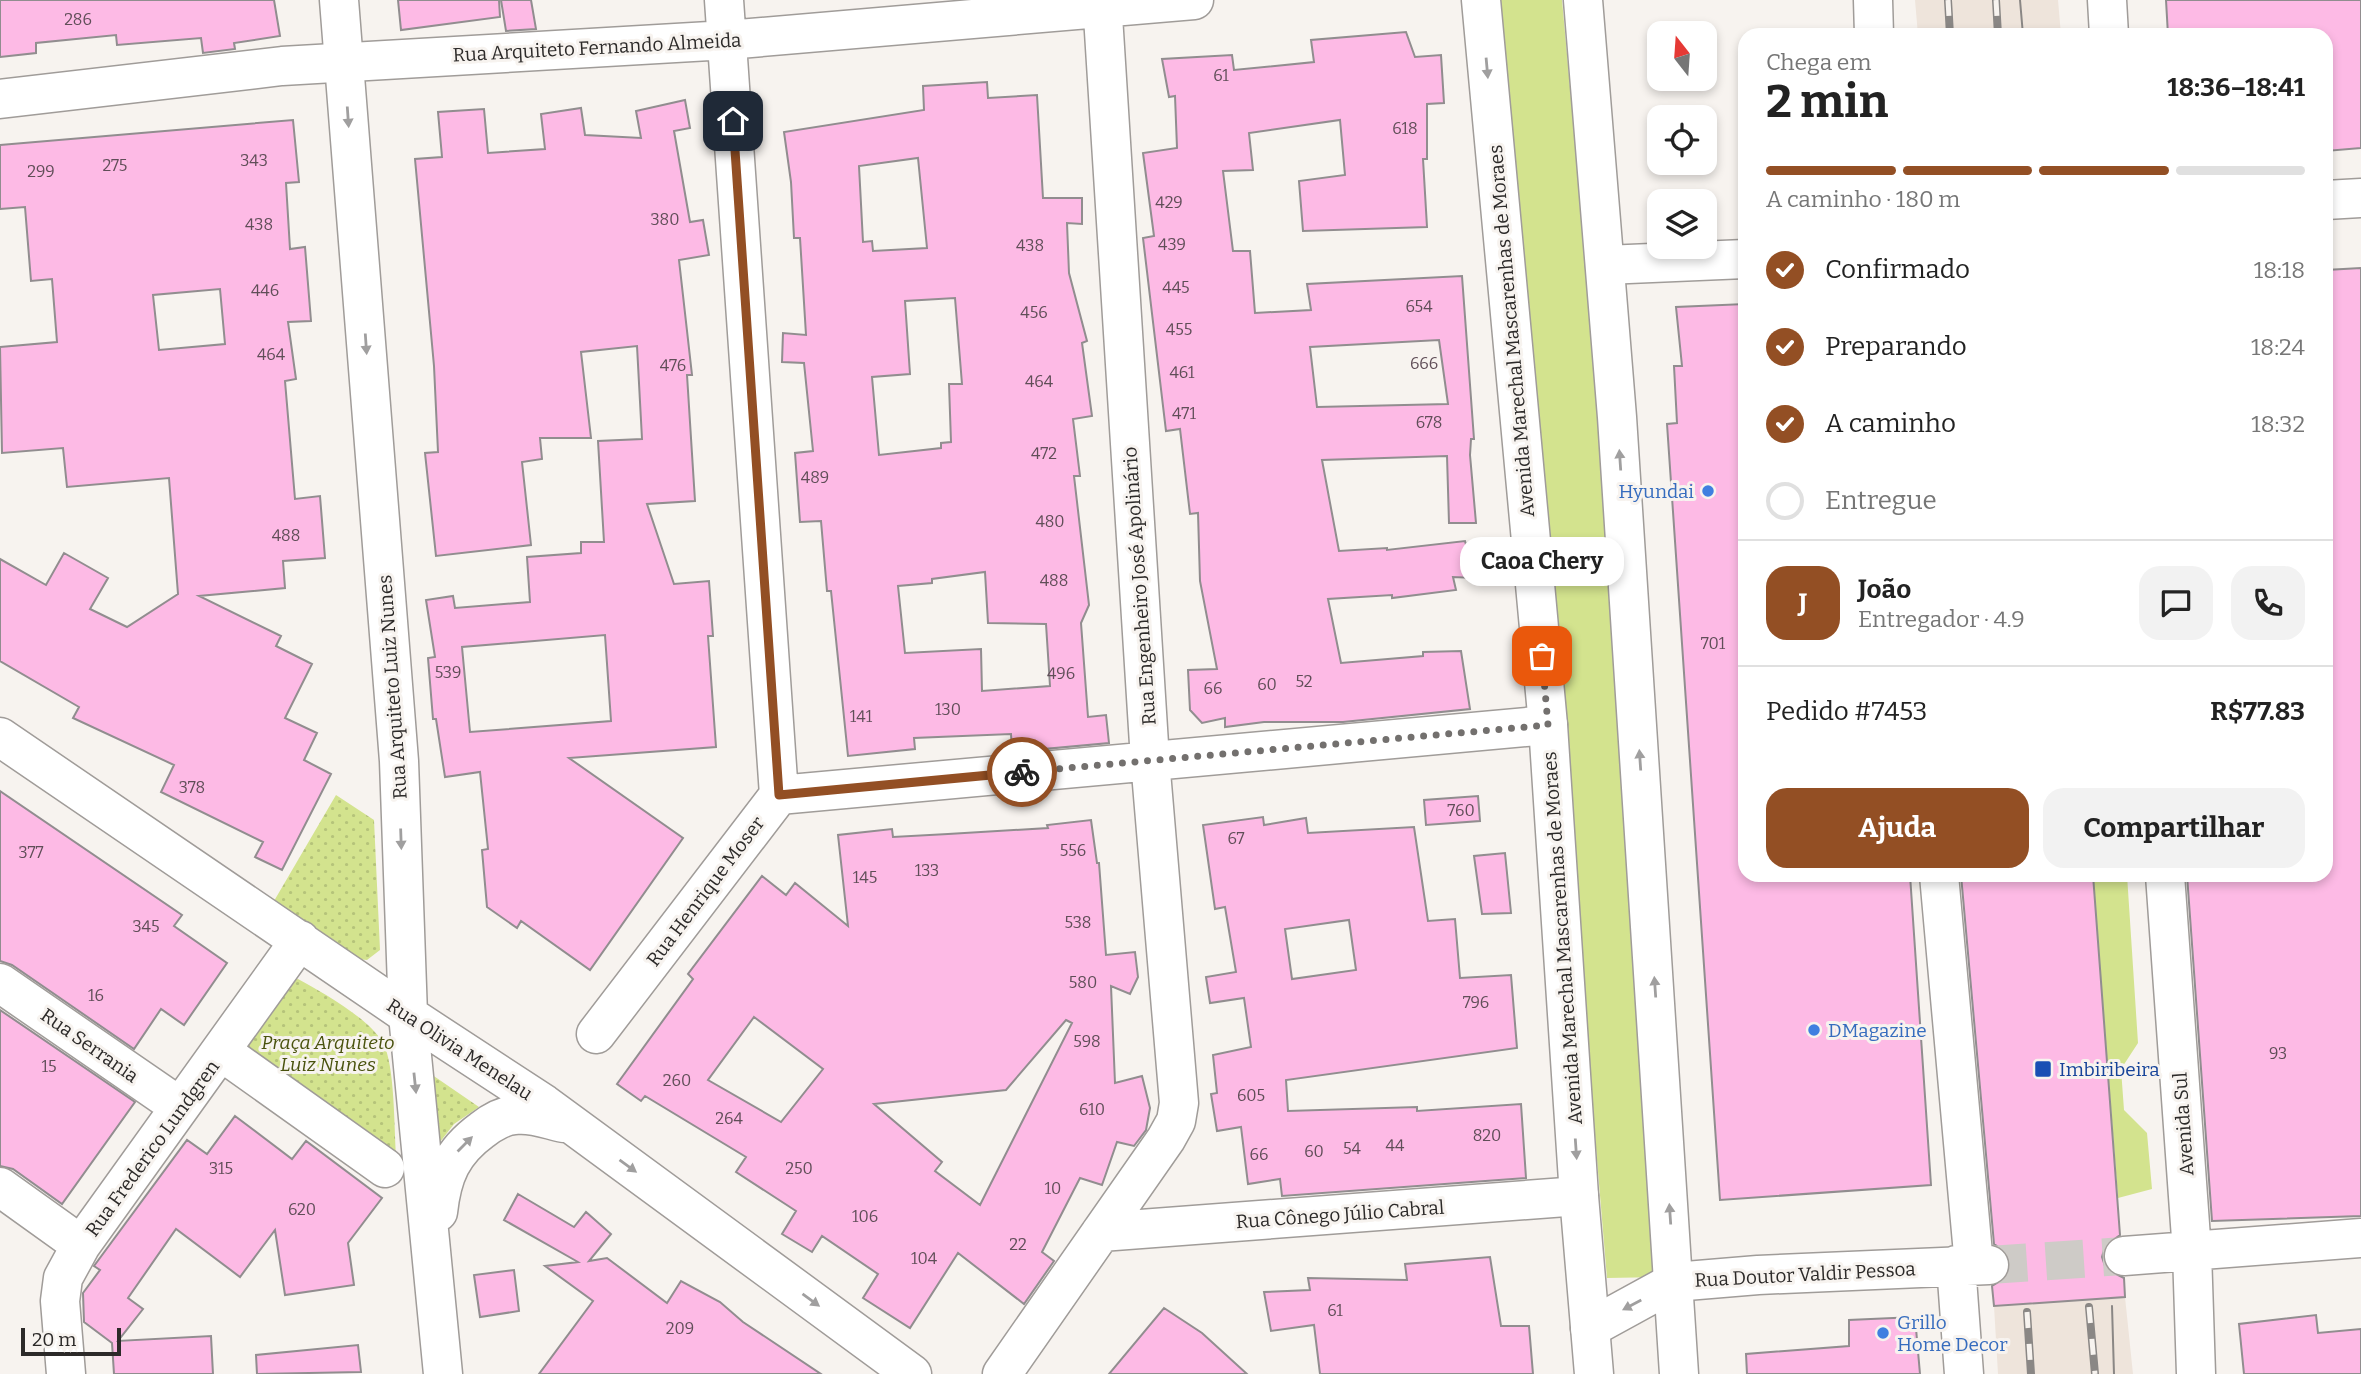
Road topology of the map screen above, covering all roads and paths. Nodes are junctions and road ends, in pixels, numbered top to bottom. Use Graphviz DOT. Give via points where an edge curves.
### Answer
graph roads {
  1 [pos="339,0"];
  2 [pos="724,0"];
  3 [pos="1194,0"];
  4 [pos="1480,0"];
  5 [pos="1583,0"];
  6 [pos="1872,0"];
  7 [pos="2107,0"];
  8 [pos="1103,4"];
  9 [pos="1874,28"];
  10 [pos="2109,28"];
  11 [pos="727,40"];
  12 [pos="344,62"];
  13 [pos="0,99"];
  14 [pos="2361,198"];
  15 [pos="2333,200"];
  16 [pos="1738,259"];
  17 [pos="1605,265"];
  18 [pos="1548,725"];
  19 [pos="0,737"];
  20 [pos="1150,760"];
  21 [pos="779,795"];
  22 [pos="1940,882"];
  23 [pos="2166,882"];
  24 [pos="300,940"];
  25 [pos="0,982"];
  26 [pos="408,1015"];
  27 [pos="596,1034"];
  28 [pos="222,1052"];
  29 [pos="180,1107"];
  30 [pos="573,1125"];
  31 [pos="385,1168"];
  32 [pos="0,1187"];
  33 [pos="1579,1196"];
  34 [pos="1101,1232"];
  35 [pos="2361,1238"];
  36 [pos="81,1245"];
  37 [pos="2192,1252"];
  38 [pos="433,1254"];
  39 [pos="2124,1256"];
  40 [pos="1973,1265"];
  41 [pos="1674,1282"];
  42 [pos="1590,1328"];
  43 [pos="66,1374"];
  44 [pos="443,1374"];
  45 [pos="912,1374"];
  46 [pos="1002,1374"];
  47 [pos="1594,1374"];
  48 [pos="1679,1374"];
  49 [pos="1964,1374"];
  50 [pos="2196,1374"];
  1 -- 12 [label="main road, Rua Arquiteto Luiz Nunes"];
  2 -- 11 [label="main road"];
  3 -- 8 [label="main road, Rua Arquiteto Fernando Almeida"];
  4 -- 18 [label="main road, Avenida Marechal Mascarenhas de Moraes, one-way"];
  5 -- 17 [label="main road"];
  6 -- 9 [label="main road"];
  7 -- 10 [label="main road"];
  8 -- 11 [label="main road, Rua Arquiteto Fernando Almeida"];
  8 -- 20 [label="main road, Rua Engenheiro José Apolinário"];
  11 -- 12 [label="main road, Rua Arquiteto Fernando Almeida"];
  11 -- 21 [label="main road"];
  12 -- 13 [label="main road, Rua Arquiteto Fernando Almeida"];
  12 -- 26 [label="main road, Rua Arquiteto Luiz Nunes, one-way" via="399,761"];
  14 -- 15 [label="main road"];
  16 -- 17 [label="main road"];
  41 -- 17 [label="main road, one-way"];
  18 -- 20 [label="main road"];
  18 -- 33 [label="main road, Avenida Marechal Mascarenhas de Moraes, one-way"];
  19 -- 24 [label="main road, Rua Olivia Menelau"];
  20 -- 21 [label="main road"];
  20 -- 34 [label="main road, Rua Engenheiro José Apolinário" via="1180,1103 1166,1139"];
  21 -- 27 [label="main road, Rua Henrique Moser"];
  22 -- 40 [label="main road"];
  23 -- 37 [label="main road, Avenida Sul"];
  24 -- 26 [label="main road, Rua Olivia Menelau"];
  24 -- 28 [label="main road, Rua Frederico Lundgren"];
  25 -- 29 [label="main road, Rua Serrania"];
  26 -- 30 [label="main road, Rua Olivia Menelau"];
  26 -- 38 [label="main road, Rua Arquiteto Luiz Nunes, one-way"];
  28 -- 29 [label="main road, Rua Frederico Lundgren"];
  28 -- 31 [label="main road"];
  29 -- 36 [label="main road, Rua Frederico Lundgren"];
  38 -- 30 [label="main road, one-way" via="441,1188 449,1163 463,1144 488,1125 515,1114"];
  30 -- 45 [label="main road, Rua Olivia Menelau, one-way"];
  32 -- 36 [label="main road"];
  33 -- 34 [label="main road, Rua Cônego Júlio Cabral"];
  33 -- 42 [label="main road, Avenida Marechal Mascarenhas de Moraes"];
  34 -- 46 [label="main road, Rua Engenheiro José Apolinário"];
  35 -- 37 [label="main road"];
  36 -- 43 [label="main road, Rua Frederico Lundgren" via="63,1278 60,1301"];
  37 -- 39 [label="main road"];
  37 -- 50 [label="main road, Avenida Sul"];
  38 -- 44 [label="main road, Rua Arquiteto Luiz Nunes"];
  40 -- 41 [label="main road, Rua Doutor Valdir Pessoa"];
  40 -- 49 [label="main road"];
  41 -- 42 [label="main road, Rua Doutor Valdir Pessoa, one-way"];
  41 -- 48 [label="main road"];
  42 -- 47 [label="main road, Avenida Marechal Mascarenhas de Moraes"];
}
